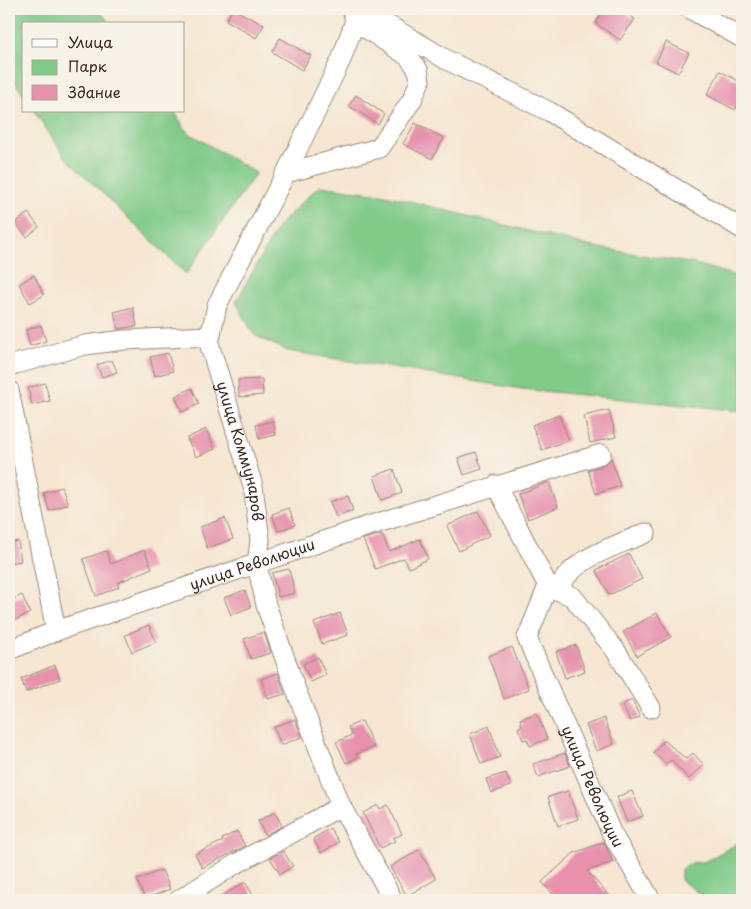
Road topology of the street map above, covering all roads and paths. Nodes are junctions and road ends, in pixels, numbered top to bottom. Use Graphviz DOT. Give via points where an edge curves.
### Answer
graph roads {
  1 [pos="690,9"];
  2 [pos="356,13"];
  3 [pos="742,38"];
  4 [pos="286,173"];
  5 [pos="742,229"];
  6 [pos="209,336"];
  7 [pos="9,366"];
  8 [pos="9,390"];
  9 [pos="602,454"];
  10 [pos="496,485"];
  11 [pos="646,533"];
  12 [pos="258,564"];
  13 [pos="553,588"];
  14 [pos="56,631"];
  15 [pos="9,650"];
  16 [pos="651,708"];
  17 [pos="341,806"];
  18 [pos="179,900"];
  19 [pos="393,900"];
  20 [pos="651,900"];
  1 -- 3 [label="street"];
  2 -- 4 [label="street, улица Коммунаров" via="341,60"];
  2 -- 4 [label="street" via="418,70 420,81 412,100 379,148"];
  2 -- 5 [label="street" via="550,112"];
  4 -- 6 [label="street, улица Коммунаров" via="216,305"];
  6 -- 7 [label="street" via="85,345"];
  6 -- 12 [label="street, улица Коммунаров" via="211,354 253,486 260,540"];
  8 -- 14 [label="street"];
  9 -- 10 [label="street, улица Революции"];
  10 -- 12 [label="street, улица Революции"];
  10 -- 13 [label="street"];
  11 -- 13 [label="street, улица Революции" via="588,558"];
  12 -- 14 [label="street, улица Революции"];
  12 -- 17 [label="street, улица Коммунаров" via="266,605"];
  13 -- 16 [label="street" via="573,598 579,605 616,651"];
  13 -- 20 [label="street, улица Революции" via="528,638 612,834"];
  14 -- 15 [label="street, улица Революции"];
  17 -- 18 [label="street" via="234,865"];
  17 -- 19 [label="street, улица Коммунаров"];
}
